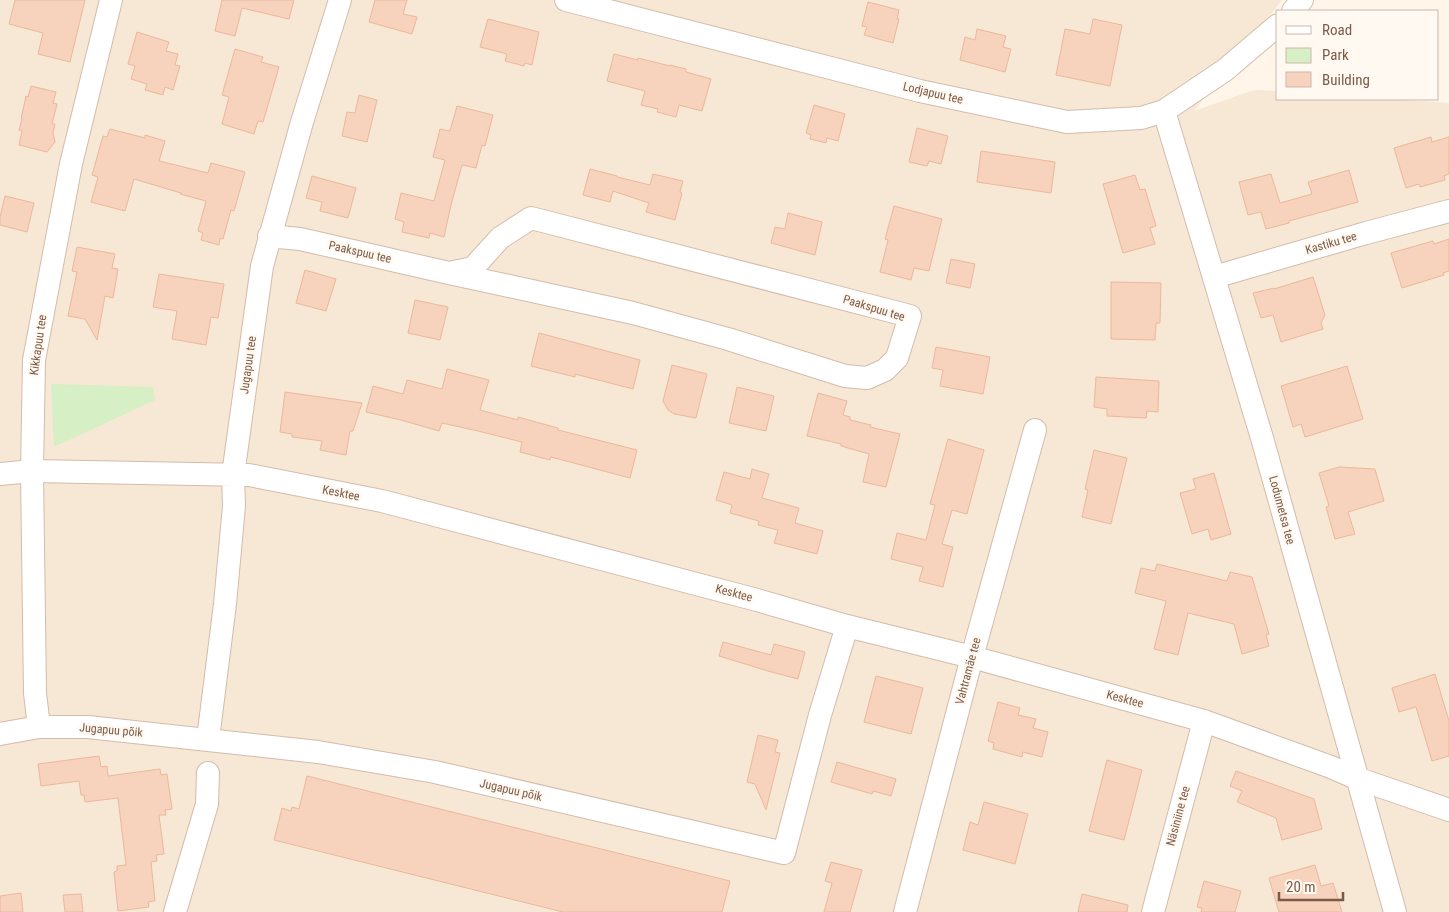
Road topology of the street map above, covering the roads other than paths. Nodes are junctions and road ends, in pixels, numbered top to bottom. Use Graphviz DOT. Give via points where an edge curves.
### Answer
graph roads {
  1 [pos="111,0"];
  2 [pos="340,0"];
  3 [pos="566,0"];
  4 [pos="1302,0"];
  5 [pos="1293,10"];
  6 [pos="1276,27"];
  7 [pos="1164,111"];
  8 [pos="1449,211"];
  9 [pos="269,236"];
  10 [pos="449,272"];
  11 [pos="1214,277"];
  12 [pos="1035,430"];
  13 [pos="32,471"];
  14 [pos="0,474"];
  15 [pos="233,475"];
  16 [pos="847,626"];
  17 [pos="972,657"];
  18 [pos="1204,721"];
  19 [pos="39,727"];
  20 [pos="0,734"];
  21 [pos="208,739"];
  22 [pos="208,773"];
  23 [pos="1356,778"];
  24 [pos="1449,810"];
  25 [pos="175,912"];
  26 [pos="905,912"];
  27 [pos="1153,912"];
  28 [pos="1395,912"];
  1 -- 13 [label="street, Kikkapuu tee" via="71,164 34,360"];
  2 -- 9 [label="street, Jugapuu tee"];
  3 -- 7 [label="street, Lodjapuu tee" via="920,91 1066,122 1141,118"];
  4 -- 5 [label="street"];
  6 -- 7 [label="street, Lodjapuu tee" via="1225,70"];
  7 -- 11 [label="street, Lodumetsa tee"];
  8 -- 11 [label="street, Kastiku tee"];
  9 -- 10 [label="street, Paakspuu tee" via="300,239"];
  9 -- 15 [label="street, Jugapuu tee"];
  10 -- 10 [label="street, Paakspuu tee" via="473,268 500,238 531,218 910,316 898,358 885,370 867,378 845,376 728,339 633,314"];
  11 -- 23 [label="street, Lodumetsa tee"];
  12 -- 17 [label="street, Vahtramäe tee"];
  13 -- 14 [label="street, Kesktee"];
  13 -- 15 [label="street, Kesktee"];
  13 -- 19 [label="street, Kikkapuu tee" via="35,693"];
  15 -- 16 [label="street, Kesktee" via="249,475 382,501"];
  15 -- 21 [label="street, Jugapuu tee" via="234,506 226,594"];
  16 -- 17 [label="street, Kesktee"];
  16 -- 21 [label="street, Jugapuu põik" via="784,853 435,772 318,752"];
  17 -- 18 [label="street, Kesktee"];
  17 -- 26 [label="street, Vahtramäe tee"];
  18 -- 23 [label="street, Kesktee"];
  18 -- 27 [label="street, Näsiniine tee"];
  19 -- 20 [label="street, Jugapuu põik"];
  19 -- 21 [label="street, Jugapuu põik" via="88,727"];
  22 -- 25 [label="street" via="207,804"];
  23 -- 24 [label="street, Kesktee"];
  23 -- 28 [label="street, Lodumetsa tee"];
}
